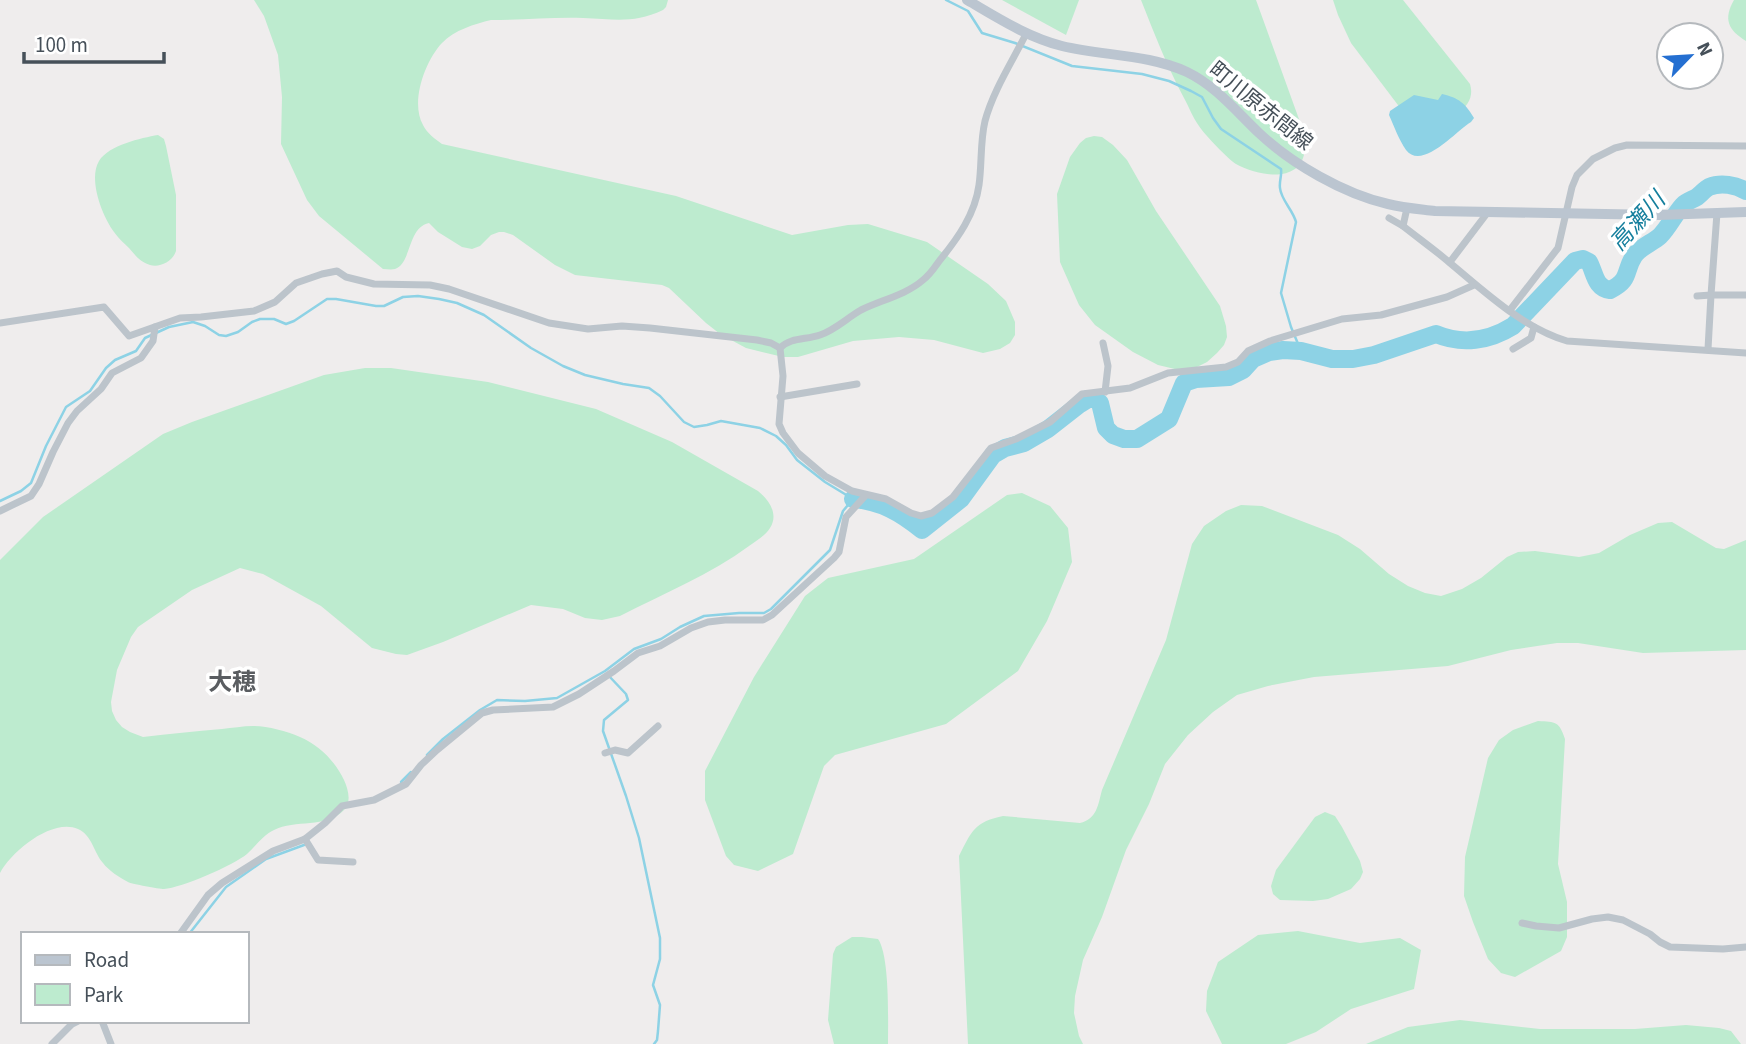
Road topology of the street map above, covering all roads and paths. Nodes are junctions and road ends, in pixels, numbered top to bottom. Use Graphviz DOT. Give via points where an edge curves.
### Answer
graph roads {
  1 [pos="967,0"];
  2 [pos="1026,34"];
  3 [pos="1746,146"];
  4 [pos="1407,208"];
  5 [pos="1488,212"];
  6 [pos="1746,212"];
  7 [pos="1566,213"];
  8 [pos="1717,214"];
  9 [pos="1389,218"];
  10 [pos="1403,226"];
  11 [pos="1450,262"];
  12 [pos="1474,285"];
  13 [pos="1710,295"];
  14 [pos="1746,295"];
  15 [pos="1698,296"];
  16 [pos="1510,310"];
  17 [pos="0,323"];
  18 [pos="155,327"];
  19 [pos="1534,327"];
  20 [pos="1103,343"];
  21 [pos="780,348"];
  22 [pos="1513,349"];
  23 [pos="1708,349"];
  24 [pos="1746,353"];
  25 [pos="858,384"];
  26 [pos="1105,392"];
  27 [pos="780,397"];
  28 [pos="866,495"];
  29 [pos="0,511"];
  30 [pos="658,726"];
  31 [pos="605,753"];
  32 [pos="305,839"];
  33 [pos="353,862"];
  34 [pos="1522,923"];
  35 [pos="181,932"];
  36 [pos="1746,947"];
  37 [pos="74,1023"];
  38 [pos="103,1023"];
  39 [pos="52,1044"];
  40 [pos="111,1044"];
  1 -- 2 [label="main road, 町川原赤間線"];
  2 -- 4 [label="main road, 町川原赤間線" via="1060,46 1156,62 1186,72 1213,88 1278,149 1308,170 1385,204"];
  2 -- 21 [label="street" via="986,117 979,187 950,248 915,287 859,311 820,336 793,340"];
  3 -- 7 [label="street" via="1615,148 1593,159 1577,175"];
  4 -- 5 [label="main road, 町川原赤間線"];
  4 -- 10 [label="street"];
  5 -- 7 [label="main road, 町川原赤間線"];
  5 -- 11 [label="street"];
  6 -- 8 [label="main road, 町川原赤間線"];
  7 -- 8 [label="main road, 町川原赤間線"];
  7 -- 16 [label="street" via="1558,248"];
  8 -- 13 [label="street"];
  9 -- 10 [label="street"];
  10 -- 11 [label="street"];
  11 -- 12 [label="street"];
  12 -- 16 [label="street"];
  12 -- 26 [label="street" via="1407,308 1342,319 1270,341 1226,367 1168,373"];
  13 -- 14 [label="street"];
  13 -- 15 [label="street"];
  13 -- 23 [label="street"];
  16 -- 19 [label="street"];
  17 -- 18 [label="street" via="104,307 129,336"];
  18 -- 21 [label="street" via="180,318 254,311 275,302 296,283 337,271 374,284 449,289 549,323 588,330 650,328 757,340"];
  18 -- 29 [label="street" via="153,341 141,358 112,373 68,423 31,496"];
  19 -- 22 [label="street" via="1531,338"];
  19 -- 23 [label="street" via="1567,341"];
  20 -- 26 [label="street" via="1108,366"];
  21 -- 27 [label="street"];
  23 -- 24 [label="street"];
  25 -- 27 [label="street"];
  26 -- 28 [label="street" via="1082,394 1050,422 991,448 953,497 932,513 921,516"];
  27 -- 28 [label="street" via="779,424 798,453 825,476"];
  28 -- 32 [label="street" via="846,517 839,552 772,615 763,620 725,620 691,628 638,653 553,707 482,713 437,750 406,784 374,800 342,806"];
  30 -- 31 [label="street" via="628,752"];
  32 -- 33 [label="street" via="318,860"];
  32 -- 35 [label="street" via="272,850 222,883"];
  34 -- 36 [label="street" via="1559,928 1608,917 1630,923 1670,947"];
  37 -- 39 [label="street"];
  38 -- 40 [label="street"];
}
